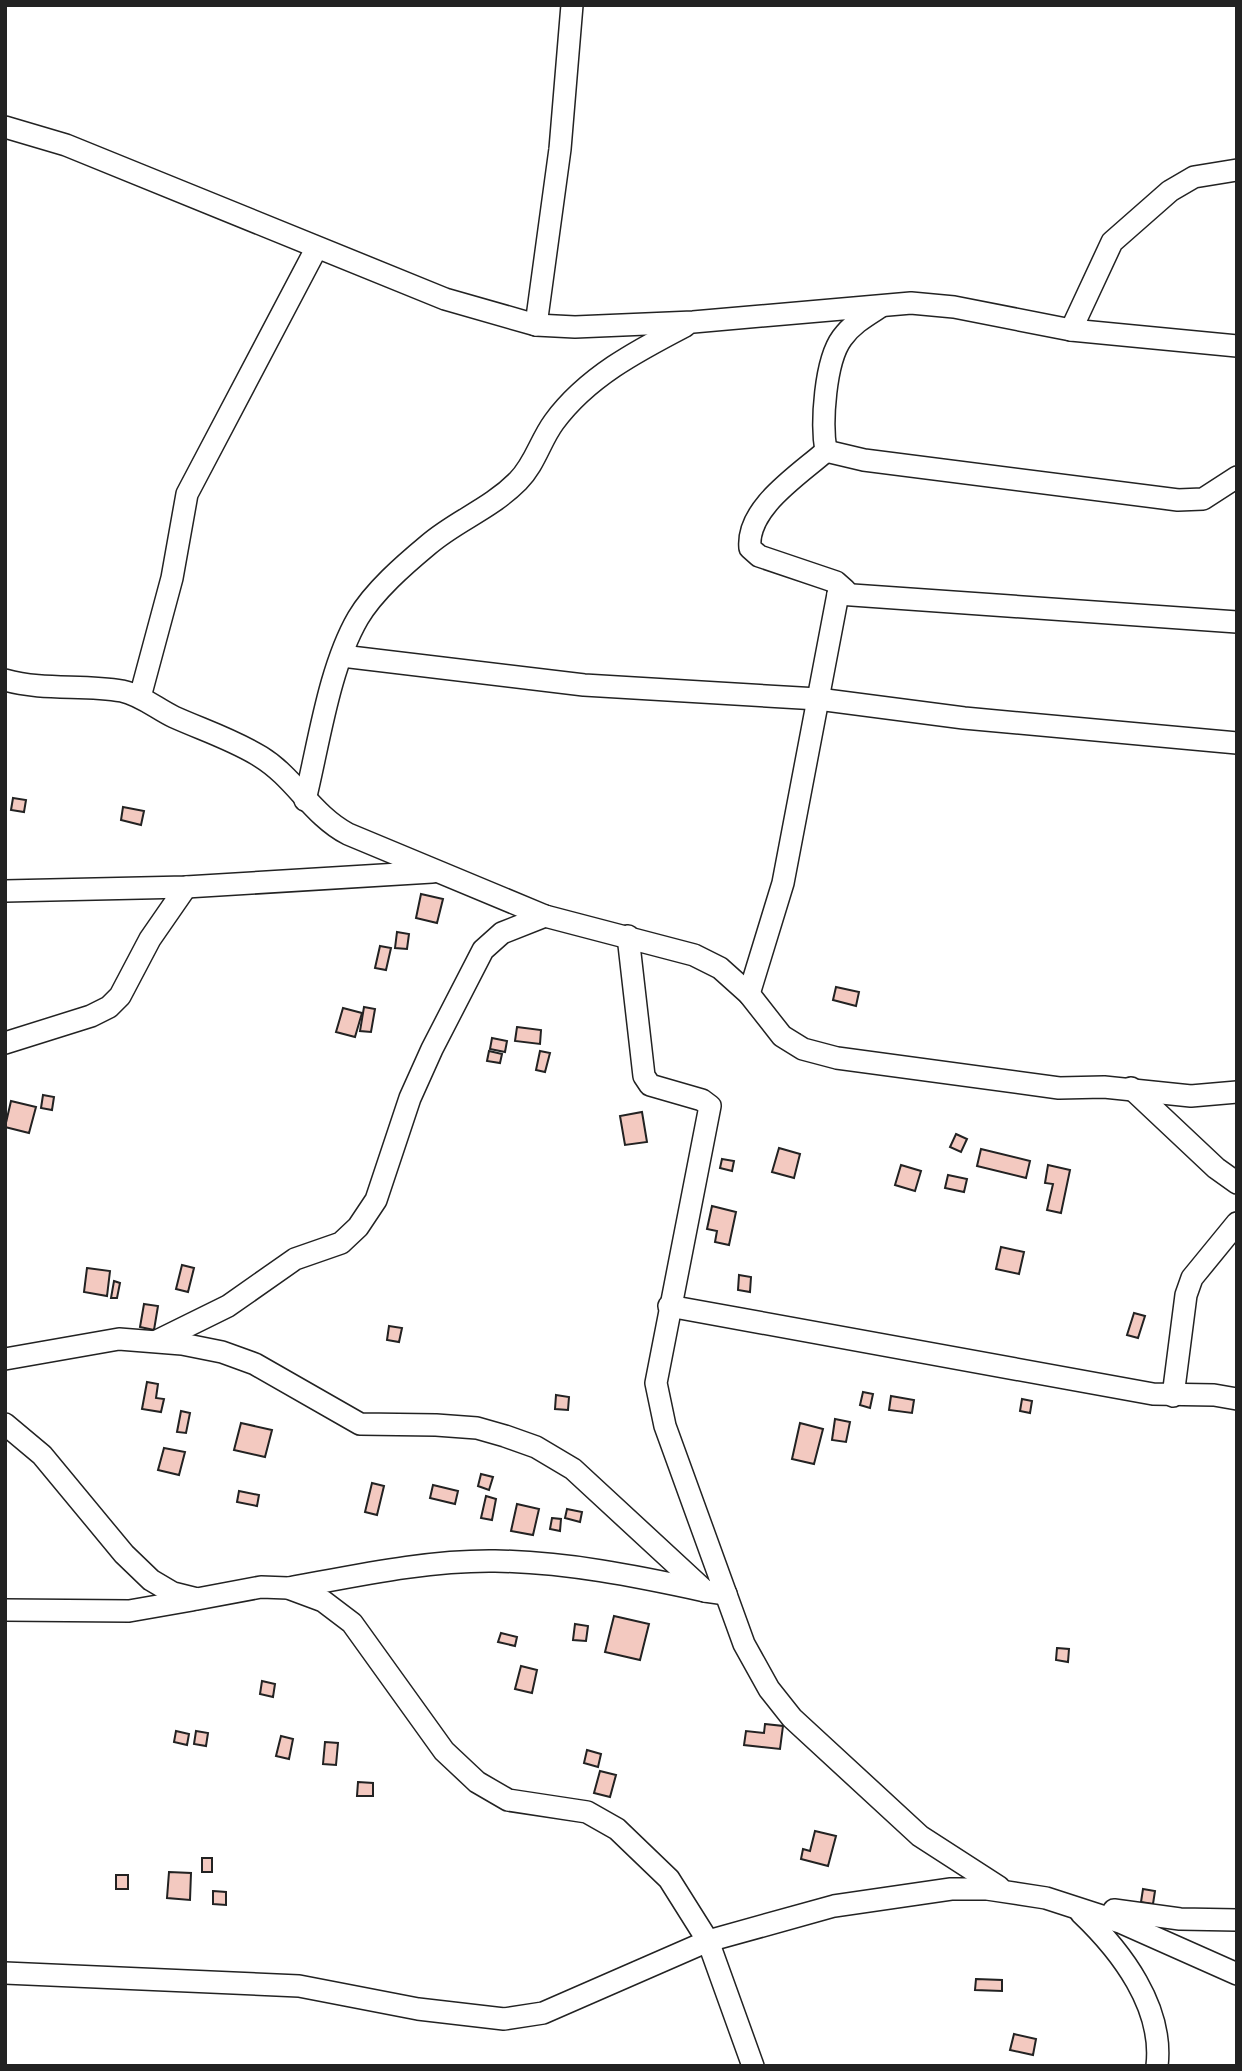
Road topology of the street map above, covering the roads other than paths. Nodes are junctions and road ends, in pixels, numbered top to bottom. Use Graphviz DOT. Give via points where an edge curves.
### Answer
graph roads {
  1 [pos="572,5"];
  2 [pos="5,127"];
  3 [pos="1237,170"];
  4 [pos="316,249"];
  5 [pos="886,303"];
  6 [pos="693,322"];
  7 [pos="536,325"];
  8 [pos="1071,330"];
  9 [pos="1237,346"];
  10 [pos="825,451"];
  11 [pos="1237,478"];
  12 [pos="838,594"];
  13 [pos="1237,622"];
  14 [pos="342,656"];
  15 [pos="5,680"];
  16 [pos="140,697"];
  17 [pos="818,699"];
  18 [pos="1237,743"];
  19 [pos="304,800"];
  20 [pos="438,872"];
  21 [pos="186,887"];
  22 [pos="5,891"];
  23 [pos="545,916"];
  24 [pos="628,936"];
  25 [pos="749,994"];
  26 [pos="5,1043"];
  27 [pos="1131,1088"];
  28 [pos="1237,1092"];
  29 [pos="1237,1183"];
  30 [pos="1237,1223"];
  31 [pos="669,1306"];
  32 [pos="155,1342"];
  33 [pos="5,1359"];
  34 [pos="1173,1395"];
  35 [pos="1237,1399"];
  36 [pos="5,1424"];
  37 [pos="289,1588"];
  38 [pos="716,1593"];
  39 [pos="197,1599"];
  40 [pos="5,1610"];
  41 [pos="1010,1893"];
  42 [pos="1046,1898"];
  43 [pos="1079,1912"];
  44 [pos="1237,1920"];
  45 [pos="708,1941"];
  46 [pos="5,1973"];
  47 [pos="1237,1974"];
  48 [pos="753,2066"];
  49 [pos="1157,2066"];
  1 -- 7 [label="street" via="560,149"];
  2 -- 4 [label="street" via="66,145"];
  3 -- 8 [label="street" via="1194,177 1170,191 1112,242"];
  4 -- 7 [label="street" via="445,299"];
  4 -- 16 [label="street" via="187,494 172,578"];
  5 -- 6 [label="street"];
  5 -- 8 [label="street" via="954,307"];
  5 -- 10 [label="street" via="855,323 834,352 824,419"];
  6 -- 7 [label="street"];
  6 -- 14 [label="street" via="610,368 571,403 553,423 528,470 506,493 430,543 360,615"];
  8 -- 9 [label="street"];
  10 -- 11 [label="street" via="864,460 1178,500 1203,499"];
  10 -- 12 [label="street" via="767,505 749,535 750,548 759,556 836,582 845,590"];
  12 -- 13 [label="street"];
  12 -- 17 [label="street"];
  14 -- 17 [label="street" via="584,685"];
  14 -- 19 [label="street"];
  15 -- 16 [label="street" via="124,691"];
  16 -- 19 [label="street" via="263,758 282,772"];
  17 -- 18 [label="street" via="964,718"];
  17 -- 25 [label="street" via="783,883"];
  19 -- 20 [label="street" via="327,823"];
  20 -- 21 [label="street"];
  20 -- 23 [label="street"];
  21 -- 22 [label="street"];
  21 -- 26 [label="street" via="109,1007"];
  23 -- 24 [label="street"];
  23 -- 32 [label="street" via="502,933 483,950 432,1049 410,1098 376,1200 358,1227 341,1243 295,1259 228,1306"];
  24 -- 25 [label="street" via="694,955 720,968"];
  24 -- 31 [label="street" via="644,1076 649,1085 710,1106"];
  25 -- 27 [label="street" via="782,1036 803,1049 837,1058 1059,1088"];
  27 -- 28 [label="street" via="1191,1096"];
  27 -- 29 [label="street"];
  30 -- 34 [label="street" via="1192,1278 1186,1294"];
  31 -- 34 [label="street"];
  31 -- 38 [label="street" via="658,1359 658,1401"];
  32 -- 33 [label="street" via="90,1342"];
  32 -- 38 [label="street" via="239,1357 360,1424 477,1428 536,1447 573,1469"];
  34 -- 35 [label="street"];
  36 -- 39 [label="street" via="42,1455 151,1580 173,1593"];
  37 -- 38 [label="street" via="492,1561 555,1564"];
  37 -- 39 [label="street" via="261,1587"];
  37 -- 45 [label="street" via="323,1601 352,1623 444,1751 478,1782 508,1800 587,1812 617,1829 669,1879"];
  38 -- 41 [label="street" via="757,1669 792,1718 920,1836"];
  39 -- 40 [label="street" via="129,1611"];
  41 -- 42 [label="street"];
  41 -- 45 [label="street" via="951,1889 872,1898"];
  42 -- 43 [label="street"];
  42 -- 44 [label="street" via="1155,1917"];
  43 -- 47 [label="street" via="1130,1927"];
  43 -- 49 [label="street" via="1119,1952 1137,1982 1159,2048"];
  45 -- 46 [label="street" via="543,2013 504,2019 418,2010 299,1986"];
  45 -- 48 [label="street"];
}
